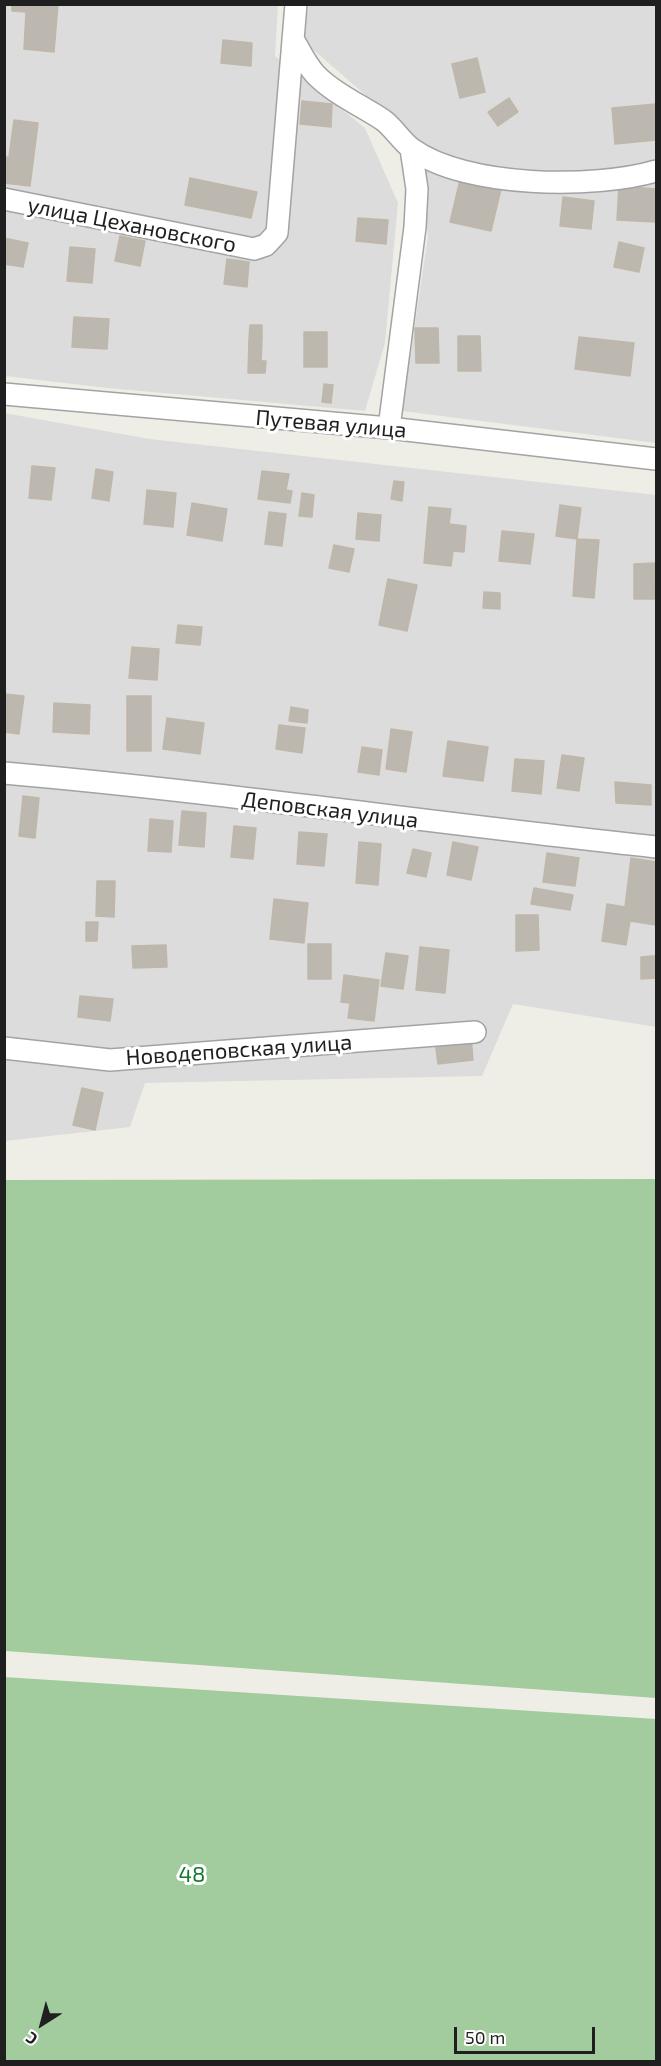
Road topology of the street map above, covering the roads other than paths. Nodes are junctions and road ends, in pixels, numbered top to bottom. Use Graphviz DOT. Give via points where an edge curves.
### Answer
graph roads {
  1 [pos="296,4"];
  2 [pos="293,39"];
  3 [pos="411,149"];
  4 [pos="657,171"];
  5 [pos="4,199"];
  6 [pos="4,394"];
  7 [pos="389,428"];
  8 [pos="657,459"];
  9 [pos="4,773"];
  10 [pos="657,847"];
  11 [pos="475,1032"];
  12 [pos="4,1048"];
  1 -- 2 [label="street, улица Цехановского"];
  2 -- 3 [label="street" via="315,74 389,124"];
  2 -- 5 [label="street, улица Цехановского" via="277,233 266,245 254,249"];
  3 -- 4 [label="street" via="452,170 485,177 578,182 638,177"];
  3 -- 7 [label="street" via="417,189 415,227"];
  6 -- 7 [label="street, Путевая улица"];
  7 -- 8 [label="street, Путевая улица"];
  9 -- 10 [label="street, Деповская улица" via="119,783"];
  11 -- 12 [label="street, Новодеповская улица" via="110,1060"];
}
